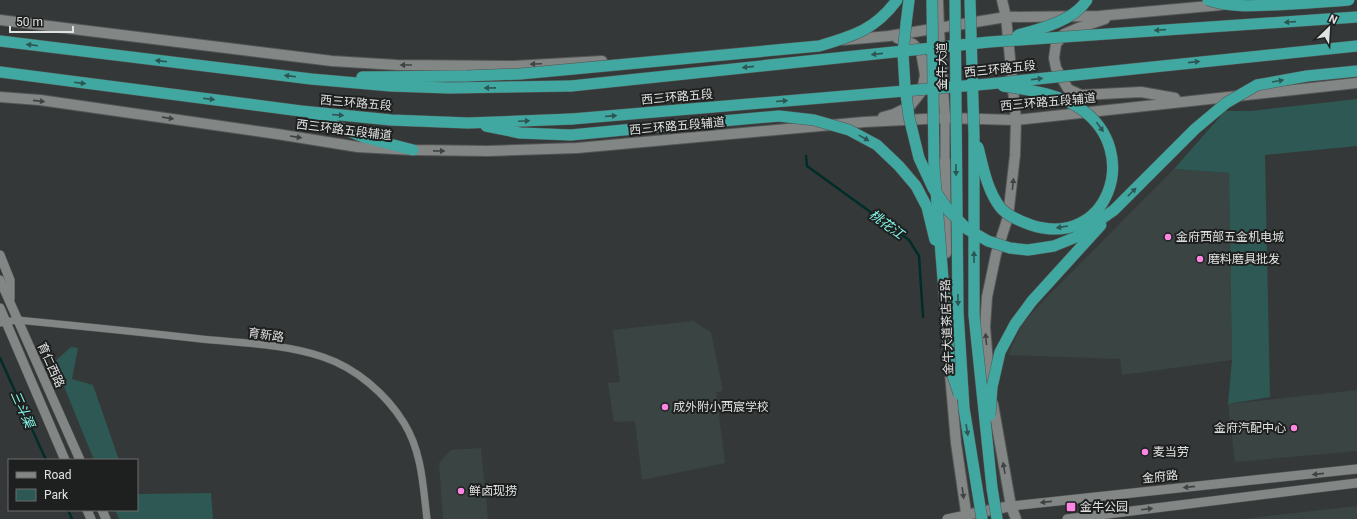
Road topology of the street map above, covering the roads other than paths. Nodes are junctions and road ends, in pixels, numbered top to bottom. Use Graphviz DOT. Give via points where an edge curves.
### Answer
graph roads {
  1 [pos="897,0"];
  2 [pos="910,0"];
  3 [pos="932,0"];
  4 [pos="938,0"];
  5 [pos="955,0"];
  6 [pos="970,0"];
  7 [pos="1002,0"];
  8 [pos="1087,0"];
  9 [pos="1208,0"];
  10 [pos="1269,0"];
  11 [pos="1272,0"];
  12 [pos="1349,0"];
  13 [pos="1300,4"];
  14 [pos="1120,14"];
  15 [pos="1006,17"];
  16 [pos="1357,17"];
  17 [pos="0,20"];
  18 [pos="939,29"];
  19 [pos="889,36"];
  20 [pos="0,41"];
  21 [pos="989,42"];
  22 [pos="1357,46"];
  23 [pos="1357,71"];
  24 [pos="0,72"];
  25 [pos="311,79"];
  26 [pos="1357,83"];
  27 [pos="988,84"];
  28 [pos="0,97"];
  29 [pos="1186,100"];
  30 [pos="301,112"];
  31 [pos="944,118"];
  32 [pos="1016,120"];
  33 [pos="864,122"];
  34 [pos="468,123"];
  35 [pos="956,131"];
  36 [pos="974,135"];
  37 [pos="413,150"];
  38 [pos="945,161"];
  39 [pos="1114,210"];
  40 [pos="0,255"];
  41 [pos="944,278"];
  42 [pos="0,280"];
  43 [pos="10,302"];
  44 [pos="0,308"];
  45 [pos="17,320"];
  46 [pos="3,322"];
  47 [pos="964,408"];
  48 [pos="987,437"];
  49 [pos="65,459"];
  50 [pos="80,459"];
  51 [pos="1357,469"];
  52 [pos="1357,483"];
  53 [pos="1011,506"];
  54 [pos="967,517"];
  55 [pos="427,519"];
  56 [pos="947,519"];
  57 [pos="982,519"];
  58 [pos="997,519"];
  59 [pos="1016,519"];
  60 [pos="1067,519"];
  1 -- 25 [label="highway, bridge" via="874,25 851,36 819,46 520,74"];
  2 -- 39 [label="highway, bridge" via="903,53 904,87 909,117 919,158 933,188 949,211 967,229 988,241 1028,250 1054,246 1076,237"];
  3 -- 41 [label="highway, bridge" via="934,166"];
  4 -- 18 [label="main road"];
  5 -- 35 [label="highway, 金牛大道, bridge"];
  6 -- 36 [label="highway, bridge"];
  7 -- 15 [label="main road"];
  8 -- 21 [label="highway, bridge" via="1068,18 1041,29"];
  9 -- 13 [label="highway, bridge" via="1245,6"];
  10 -- 13 [label="highway, bridge"];
  11 -- 14 [label="main road"];
  12 -- 13 [label="highway, bridge"];
  14 -- 15 [label="main road"];
  14 -- 29 [label="main road" via="1064,34 1056,44 1056,68 1068,89 1081,95 1141,92"];
  15 -- 18 [label="main road"];
  15 -- 32 [label="main road"];
  16 -- 21 [label="highway, 西三环路五段, one-way, bridge"];
  19 -- 17 [label="main road, one-way" via="601,62 514,66 398,65 285,56"];
  18 -- 19 [label="main road"];
  18 -- 31 [label="main road"];
  19 -- 33 [label="main road" via="913,44 921,52 925,75 922,91 910,106 894,114"];
  25 -- 20 [label="highway, 西三环路五段, one-way"];
  21 -- 25 [label="highway, 西三环路五段, one-way, bridge" via="570,86 449,88"];
  27 -- 22 [label="highway, 西三环路五段, one-way, bridge"];
  39 -- 23 [label="highway, one-way, bridge" via="1195,129 1232,99 1257,85"];
  24 -- 30 [label="highway, 西三环路五段, one-way"];
  26 -- 29 [label="main road, 西三环路五段辅道"];
  34 -- 27 [label="highway, 西三环路五段, one-way, bridge" via="572,119"];
  27 -- 36 [label="highway, one-way, bridge" via="1040,92 1063,99 1081,109 1099,125 1109,142 1112,162 1112,180 1106,197 1095,213 1073,226 1060,229 1039,228 1017,220 1000,207 989,187"];
  28 -- 37 [label="main road, 西三环路五段辅道, one-way" via="40,100 358,147"];
  29 -- 32 [label="main road, 西三环路五段辅道"];
  30 -- 34 [label="highway, 西三环路五段, one-way" via="391,120"];
  30 -- 37 [label="highway" via="363,136"];
  31 -- 32 [label="main road, 西三环路五段辅道"];
  31 -- 33 [label="main road, 西三环路五段辅道"];
  31 -- 38 [label="street"];
  53 -- 32 [label="main road, one-way" via="991,392 985,327 987,296 1008,217"];
  37 -- 33 [label="main road, 西三环路五段辅道, one-way" via="488,152 577,148"];
  34 -- 41 [label="highway, one-way, bridge" via="527,134 571,135 779,116 814,120 849,130 877,145 900,166 916,186 927,207"];
  35 -- 47 [label="highway, 金牛大道茶店子路, one-way, bridge" via="958,312"];
  48 -- 36 [label="highway, one-way, bridge" via="974,315"];
  38 -- 54 [label="main road, one-way" via="948,354 956,443"];
  39 -- 48 [label="highway, bridge" via="1032,301 1015,324 1000,352 992,387"];
  40 -- 43 [label="street" via="10,280"];
  41 -- 47 [label="highway, bridge" via="950,367"];
  42 -- 43 [label="street, 育仁西路"];
  43 -- 45 [label="street, 育仁西路"];
  44 -- 46 [label="street, 育仁西路"];
  45 -- 46 [label="street, 育新路"];
  45 -- 50 [label="street, 育仁西路"];
  45 -- 55 [label="street, 育新路" via="254,344 300,350 325,358 351,371 372,386 404,423 416,447 421,466"];
  46 -- 49 [label="street, 育仁西路"];
  47 -- 57 [label="highway, 金牛大道茶店子路, one-way, bridge"];
  48 -- 58 [label="highway, bridge"];
  51 -- 53 [label="street, 金府路, one-way"];
  60 -- 52 [label="street, one-way"];
  53 -- 54 [label="main road, 金府路"];
  53 -- 59 [label="main road"];
  54 -- 56 [label="street"];
}
